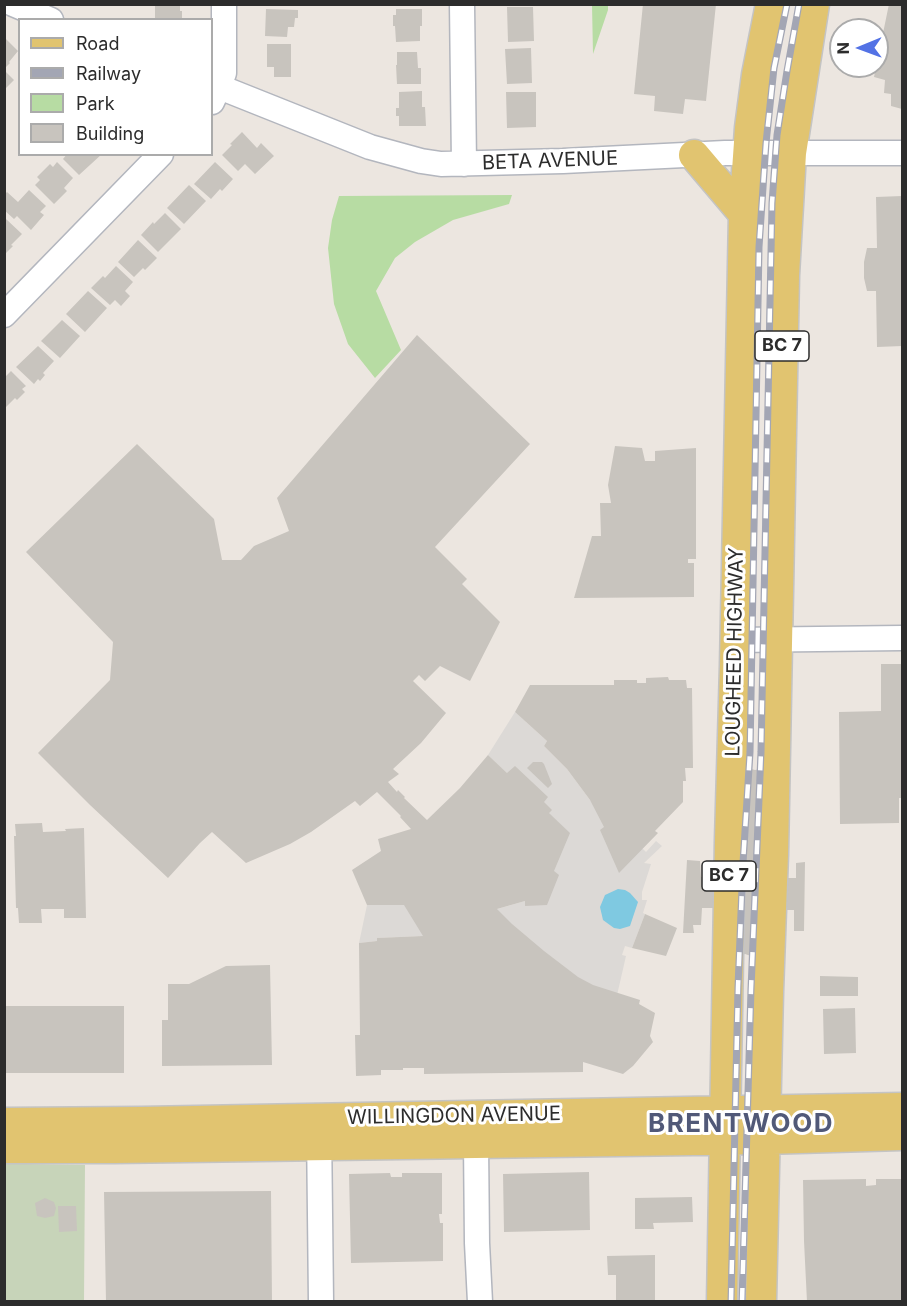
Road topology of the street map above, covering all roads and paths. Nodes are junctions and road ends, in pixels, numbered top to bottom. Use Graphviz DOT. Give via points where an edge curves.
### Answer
graph roads {
  1 [pos="13,4"];
  2 [pos="224,4"];
  3 [pos="462,4"];
  4 [pos="771,4"];
  5 [pos="814,4"];
  6 [pos="46,18"];
  7 [pos="214,91"];
  8 [pos="748,153"];
  9 [pos="791,153"];
  10 [pos="903,153"];
  11 [pos="694,154"];
  12 [pos="159,156"];
  13 [pos="464,164"];
  14 [pos="744,214"];
  15 [pos="4,315"];
  16 [pos="903,638"];
  17 [pos="735,640"];
  18 [pos="776,641"];
  19 [pos="903,1108"];
  20 [pos="4,1123"];
  21 [pos="766,1125"];
  22 [pos="725,1126"];
  23 [pos="319,1132"];
  24 [pos="903,1135"];
  25 [pos="477,1143"];
  26 [pos="4,1148"];
  27 [pos="321,1302"];
  28 [pos="480,1302"];
  29 [pos="722,1302"];
  30 [pos="761,1302"];
  1 -- 6 [label="street"];
  2 -- 7 [label="street" via="224,73"];
  3 -- 13 [label="street"];
  4 -- 8 [label="main road, LOUGHEED HIGHWAY / BC 7" via="757,75"];
  5 -- 9 [label="main road, LOUGHEED HIGHWAY / BC 7"];
  7 -- 13 [label="street, BETA AVENUE" via="370,147 421,161"];
  8 -- 9 [label="street, BETA AVENUE"];
  8 -- 11 [label="street, BETA AVENUE"];
  8 -- 14 [label="main road, LOUGHEED HIGHWAY / BC 7"];
  9 -- 10 [label="street, BETA AVENUE"];
  9 -- 18 [label="main road, LOUGHEED HIGHWAY / BC 7" via="784,275"];
  11 -- 13 [label="street, BETA AVENUE"];
  11 -- 14 [label="main road"];
  12 -- 15 [label="street"];
  14 -- 17 [label="main road, LOUGHEED HIGHWAY / BC 7"];
  16 -- 18 [label="street"];
  17 -- 18 [label="street"];
  17 -- 22 [label="main road, LOUGHEED HIGHWAY / BC 7"];
  18 -- 21 [label="main road, LOUGHEED HIGHWAY / BC 7"];
  19 -- 21 [label="main road, WILLINGDON AVENUE"];
  20 -- 23 [label="main road, WILLINGDON AVENUE"];
  21 -- 22 [label="main road, WILLINGDON AVENUE"];
  21 -- 24 [label="main road, WILLINGDON AVENUE"];
  21 -- 30 [label="main road, LOUGHEED HIGHWAY / BC 7"];
  22 -- 23 [label="main road, WILLINGDON AVENUE"];
  22 -- 25 [label="main road, WILLINGDON AVENUE"];
  22 -- 29 [label="main road, LOUGHEED HIGHWAY / BC 7"];
  23 -- 25 [label="main road, WILLINGDON AVENUE"];
  23 -- 26 [label="main road, WILLINGDON AVENUE" via="114,1148"];
  23 -- 27 [label="street"];
  25 -- 28 [label="street"];
}
